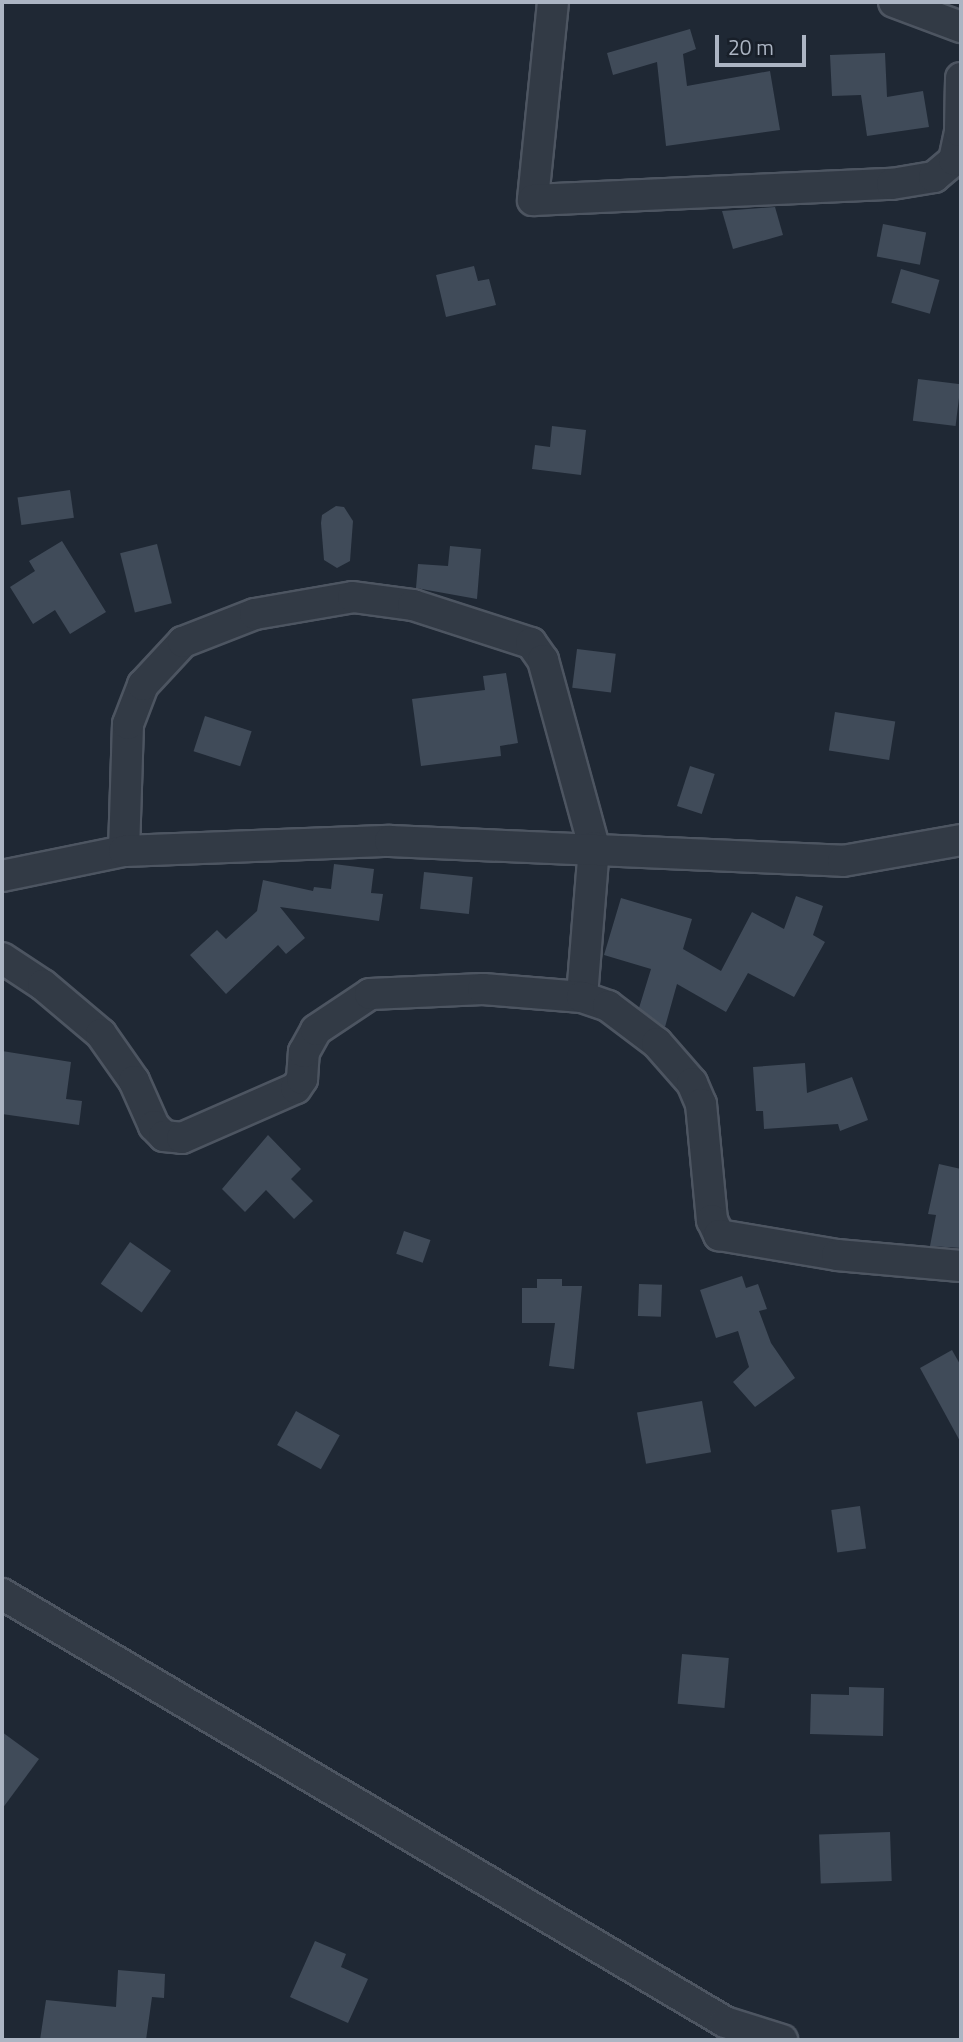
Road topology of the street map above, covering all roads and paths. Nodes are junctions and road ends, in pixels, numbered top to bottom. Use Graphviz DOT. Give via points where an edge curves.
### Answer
graph roads {
  1 [pos="554,2"];
  2 [pos="894,2"];
  3 [pos="961,27"];
  4 [pos="961,78"];
  5 [pos="594,847"];
  6 [pos="958,848"];
  7 [pos="124,851"];
  8 [pos="2,876"];
  9 [pos="2,958"];
  10 [pos="582,997"];
  11 [pos="961,1266"];
  12 [pos="2,1594"];
  13 [pos="782,2040"];
  1 -- 4 [label="street" via="533,200 892,184 934,177 954,160 960,131"];
  2 -- 3 [label="street"];
  5 -- 6 [label="street" via="843,861"];
  5 -- 7 [label="street" via="390,841"];
  5 -- 7 [label="street" via="543,660 531,643 413,605 353,597 255,614 195,637 183,642 151,676 128,724"];
  5 -- 10 [label="street"];
  7 -- 8 [label="street"];
  9 -- 10 [label="street" via="43,985 101,1034 134,1081 154,1126 164,1136 182,1138 296,1088 302,1079 304,1052 316,1030 370,994 483,989"];
  10 -- 11 [label="street" via="608,1006 657,1043 692,1083 701,1104 712,1220 719,1234 733,1241 837,1255"];
  12 -- 13 [label="street" via="725,2022"];
}
